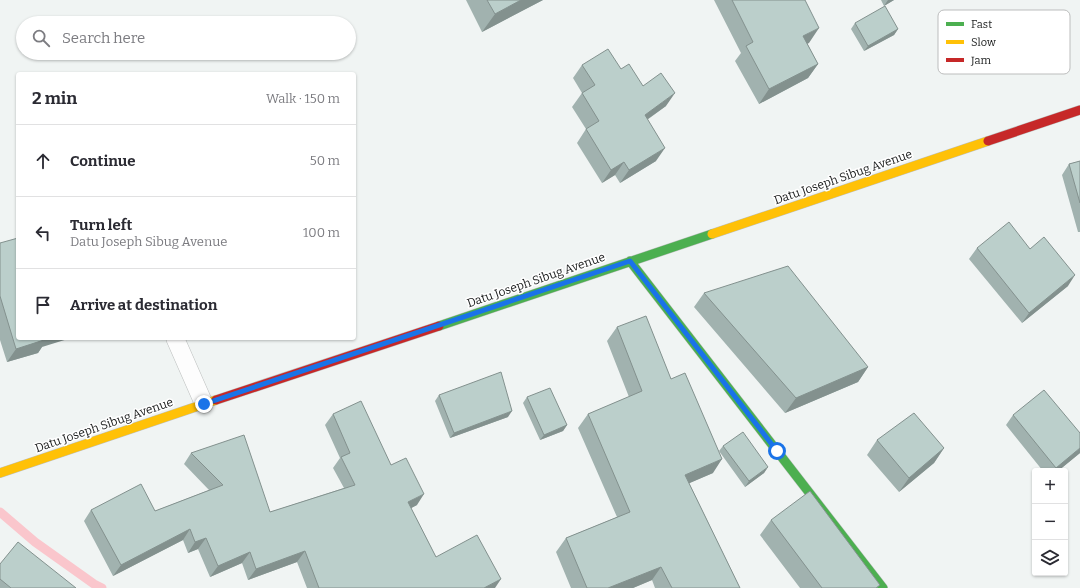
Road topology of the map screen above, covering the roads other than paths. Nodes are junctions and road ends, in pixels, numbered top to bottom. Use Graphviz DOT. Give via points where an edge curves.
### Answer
graph roads {
  1 [pos="1080,110"];
  2 [pos="630,261"];
  3 [pos="176,340"];
  4 [pos="204,404"];
  5 [pos="0,473"];
  6 [pos="883,588"];
  1 -- 2 [label="main road, Datu Joseph Sibug Avenue"];
  2 -- 4 [label="main road, Datu Joseph Sibug Avenue"];
  2 -- 6 [label="main road"];
  3 -- 4 [label="lane"];
  4 -- 5 [label="main road, Datu Joseph Sibug Avenue"];
}
